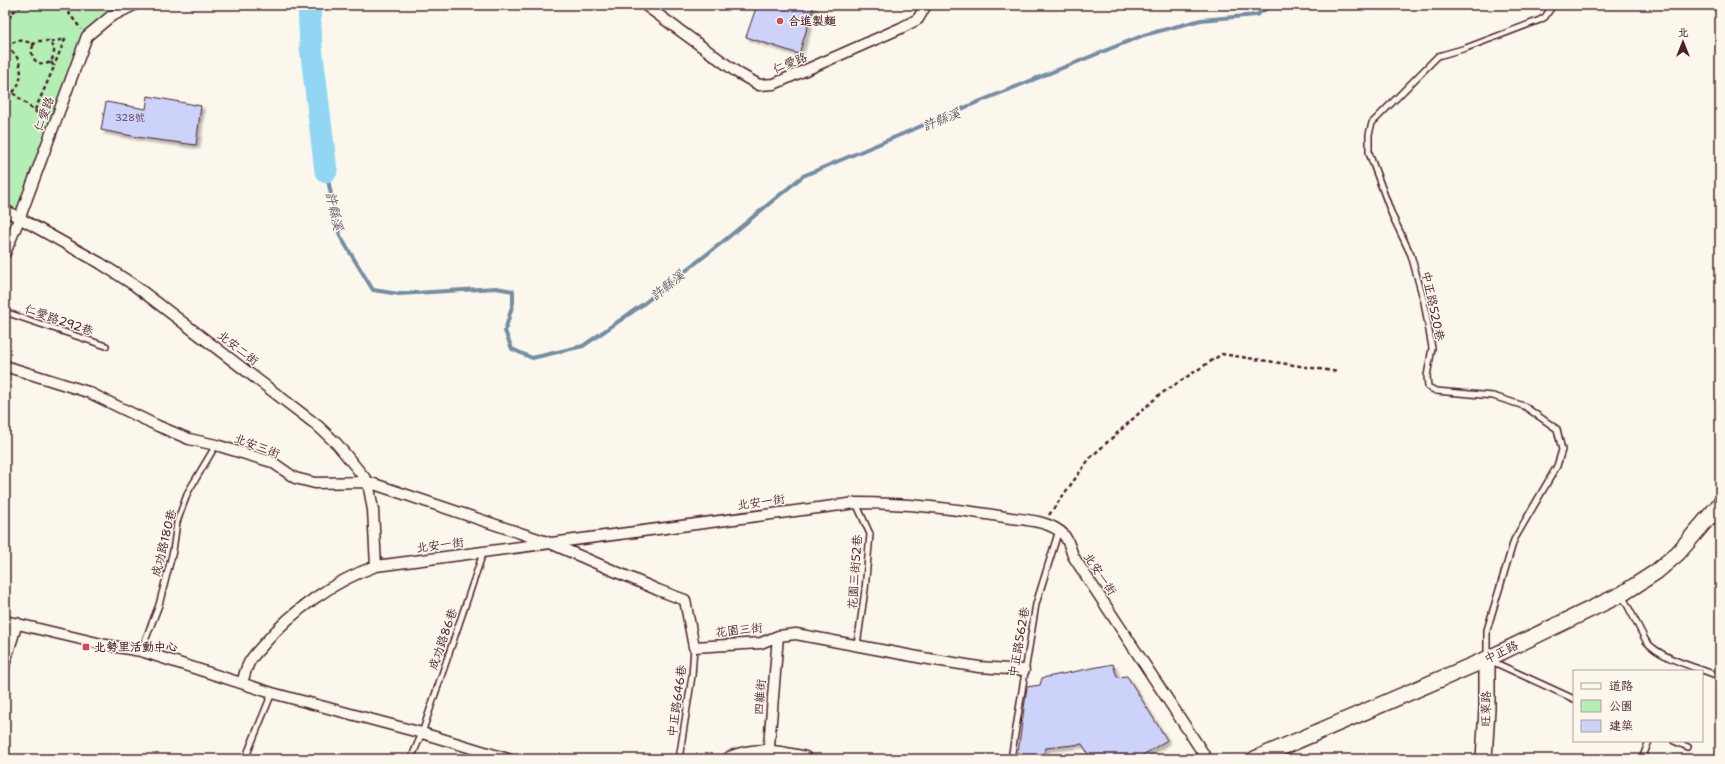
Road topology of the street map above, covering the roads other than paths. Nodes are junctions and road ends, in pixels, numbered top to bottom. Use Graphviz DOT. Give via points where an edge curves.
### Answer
graph roads {
  1 [pos="134,5"];
  2 [pos="646,5"];
  3 [pos="926,5"];
  4 [pos="1553,5"];
  5 [pos="5,210"];
  6 [pos="20,218"];
  7 [pos="5,253"];
  8 [pos="5,312"];
  9 [pos="106,346"];
  10 [pos="5,366"];
  11 [pos="216,444"];
  12 [pos="368,482"];
  13 [pos="856,503"];
  14 [pos="1720,504"];
  15 [pos="1714,520"];
  16 [pos="1059,530"];
  17 [pos="550,543"];
  18 [pos="483,553"];
  19 [pos="376,566"];
  20 [pos="1622,594"];
  21 [pos="5,621"];
  22 [pos="17,623"];
  23 [pos="778,636"];
  24 [pos="857,645"];
  25 [pos="694,647"];
  26 [pos="141,651"];
  27 [pos="1487,659"];
  28 [pos="5,662"];
  29 [pos="1024,670"];
  30 [pos="1716,674"];
  31 [pos="242,683"];
  32 [pos="272,693"];
  33 [pos="1573,699"];
  34 [pos="422,732"];
  35 [pos="1649,742"];
  36 [pos="1676,742"];
  37 [pos="1688,747"];
  38 [pos="769,756"];
  39 [pos="245,759"];
  40 [pos="411,759"];
  41 [pos="508,759"];
  42 [pos="679,759"];
  43 [pos="731,759"];
  44 [pos="804,759"];
  45 [pos="1011,759"];
  46 [pos="1207,759"];
  47 [pos="1255,759"];
  48 [pos="1484,759"];
  49 [pos="1642,759"];
  1 -- 6 [label="street, 仁愛路" via="110,17 87,36"];
  2 -- 3 [label="street, 仁愛路" via="738,73 759,85 781,82 901,28 918,19"];
  4 -- 27 [label="lane, 中正路520巷" via="1540,20 1438,56 1372,123 1369,134 1369,153 1392,215 1411,255 1424,302 1432,348 1427,376 1428,387 1436,391 1493,396 1524,406 1557,429 1562,450 1557,466 1514,540 1487,630"];
  5 -- 6 [label="street, 北安二街"];
  6 -- 7 [label="street, 仁愛路"];
  6 -- 12 [label="street, 北安二街" via="100,263 140,289 318,426 337,444"];
  8 -- 9 [label="lane, 仁愛路292巷"];
  10 -- 11 [label="street, 北安三街" via="88,392 189,439"];
  11 -- 12 [label="street, 北安三街" via="272,462 295,478 316,483"];
  11 -- 26 [label="lane, 成功路180巷" via="188,492 177,522 173,551 158,606"];
  12 -- 17 [label="street, 北安三街"];
  12 -- 19 [label="street, 北安二街" via="373,510"];
  13 -- 16 [label="street, 北安一街" via="925,506 989,514 1043,524"];
  13 -- 17 [label="street, 北安一街"];
  13 -- 24 [label="lane, 花園三街52巷" via="870,534"];
  14 -- 15 [label="main road, 中正路"];
  15 -- 20 [label="main road, 中正路" via="1656,572"];
  16 -- 29 [label="lane, 中正路562巷" via="1036,604"];
  16 -- 46 [label="street, 北安一街" via="1069,544 1073,556"];
  17 -- 18 [label="street, 北安一街"];
  17 -- 25 [label="street" via="685,600"];
  18 -- 19 [label="street, 北安一街"];
  18 -- 34 [label="lane, 成功路86巷"];
  19 -- 31 [label="street, 北安一街" via="345,580 294,614 254,655"];
  20 -- 27 [label="main road, 中正路"];
  20 -- 30 [label="lane" via="1651,647 1660,653"];
  21 -- 22 [label="street"];
  22 -- 26 [label="street"];
  22 -- 28 [label="street"];
  23 -- 24 [label="street, 花園三街" via="796,634"];
  23 -- 25 [label="street, 花園三街" via="761,643"];
  23 -- 38 [label="street, 四維街"];
  24 -- 29 [label="street, 花園三街" via="979,667"];
  25 -- 42 [label="lane, 中正路646巷"];
  26 -- 31 [label="street"];
  27 -- 33 [label="lane"];
  27 -- 47 [label="main road, 中正路"];
  27 -- 48 [label="main road, 旺萊路"];
  29 -- 45 [label="lane, 中正路562巷"];
  31 -- 32 [label="street"];
  32 -- 34 [label="street"];
  32 -- 39 [label="lane"];
  34 -- 40 [label="lane, 成功路86巷"];
  34 -- 41 [label="street"];
  35 -- 49 [label="lane"];
  36 -- 37 [label="lane"];
  38 -- 43 [label="main road" via="756,752"];
  38 -- 44 [label="main road"];
}
